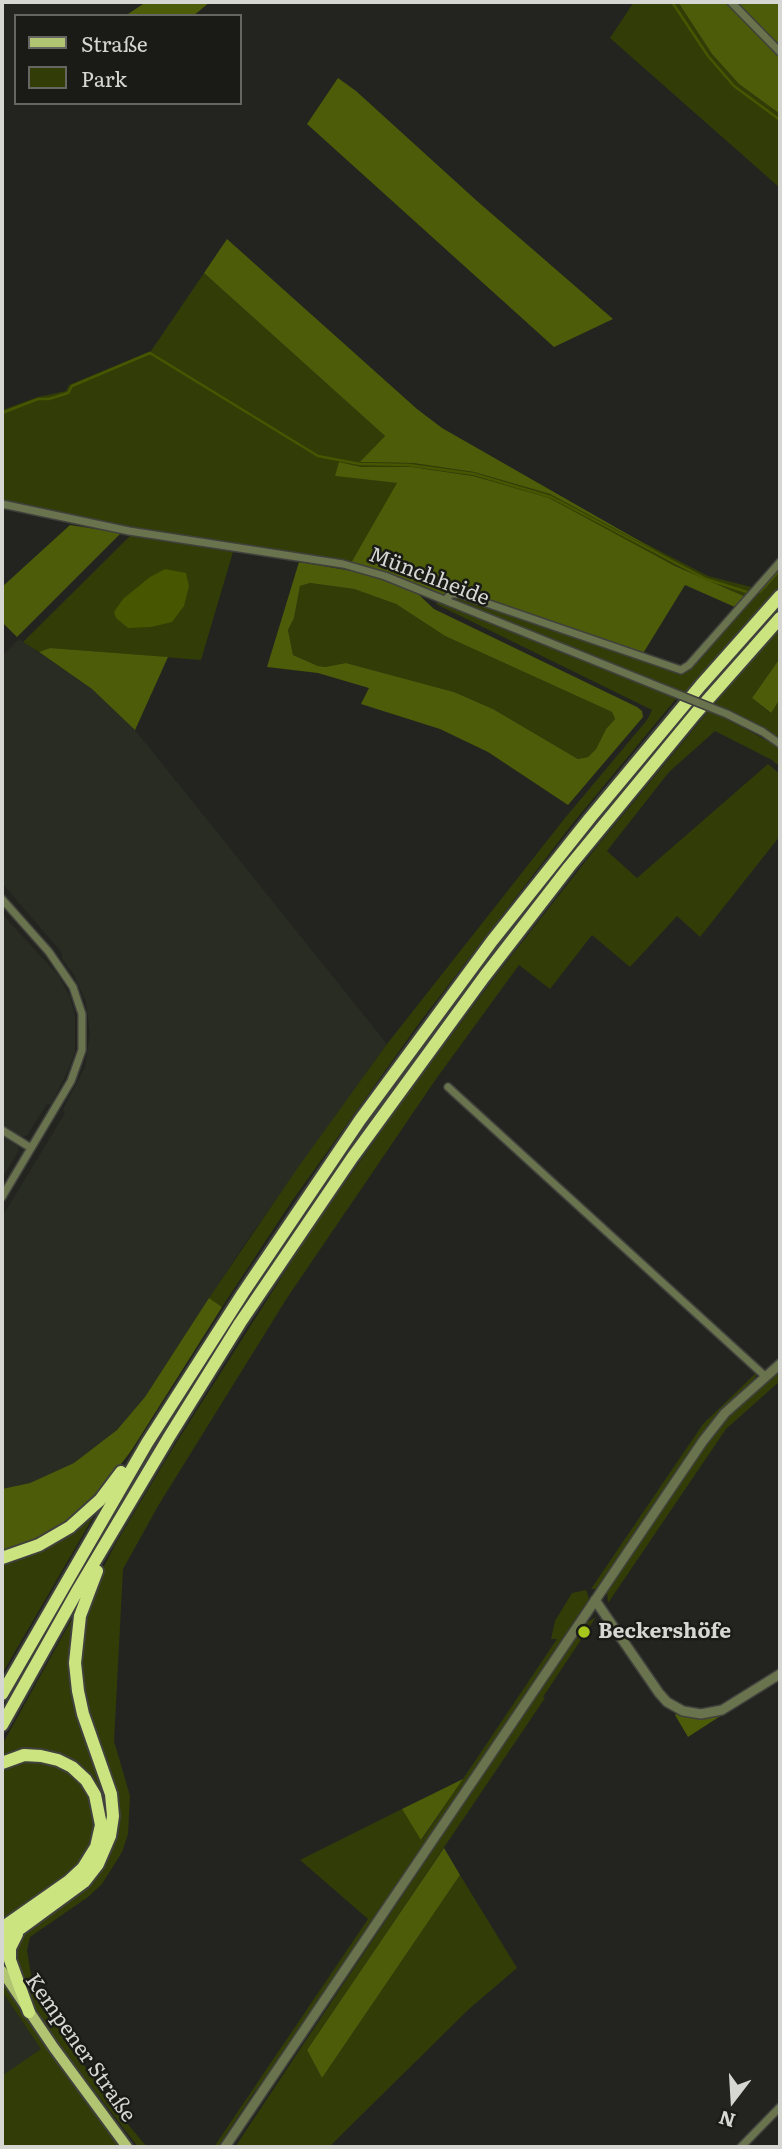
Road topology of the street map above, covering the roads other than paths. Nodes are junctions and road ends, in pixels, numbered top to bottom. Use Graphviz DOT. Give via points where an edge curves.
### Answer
graph roads {
  1 [pos="730,2"];
  2 [pos="780,52"];
  3 [pos="2,504"];
  4 [pos="780,562"];
  5 [pos="780,596"];
  6 [pos="444,600"];
  7 [pos="780,618"];
  8 [pos="780,744"];
  9 [pos="2,899"];
  10 [pos="449,1087"];
  11 [pos="2,1130"];
  12 [pos="31,1148"];
  13 [pos="2,1197"];
  14 [pos="780,1364"];
  15 [pos="766,1377"];
  16 [pos="147,1443"];
  17 [pos="136,1491"];
  18 [pos="2,1558"];
  19 [pos="595,1600"];
  20 [pos="780,1674"];
  21 [pos="2,1694"];
  22 [pos="2,1724"];
  23 [pos="2,1763"];
  24 [pos="2,1928"];
  25 [pos="22,1928"];
  26 [pos="2,1942"];
  27 [pos="2,1971"];
  28 [pos="29,2012"];
  29 [pos="780,2107"];
  30 [pos="127,2147"];
  31 [pos="225,2147"];
  32 [pos="741,2147"];
  1 -- 2 [label="street"];
  3 -- 6 [label="street, Münchheide" via="129,531 343,564"];
  4 -- 6 [label="street" via="681,670 462,594"];
  5 -- 16 [label="highway" via="633,766 454,992 286,1228"];
  6 -- 8 [label="street, Münchheide, bridge" via="727,714"];
  7 -- 17 [label="highway" via="598,831 434,1043 263,1289"];
  9 -- 12 [label="street" via="73,987 82,1014 82,1049 71,1081"];
  10 -- 15 [label="street"];
  11 -- 12 [label="street"];
  12 -- 13 [label="street"];
  14 -- 15 [label="street"];
  15 -- 19 [label="street" via="705,1437"];
  16 -- 18 [label="highway" via="84,1517 45,1542"];
  16 -- 21 [label="highway"];
  17 -- 22 [label="highway"];
  17 -- 25 [label="highway" via="126,1520 88,1591 75,1649 80,1703 111,1794 109,1840 86,1879"];
  19 -- 20 [label="street" via="659,1693 683,1711 722,1710"];
  19 -- 31 [label="street"];
  23 -- 24 [label="highway" via="24,1755 40,1756 72,1768 95,1795 101,1825 96,1847 83,1868"];
  25 -- 26 [label="highway"];
  25 -- 28 [label="highway" via="9,1959"];
  27 -- 28 [label="main road, Kempener Straße"];
  28 -- 30 [label="main road, Kempener Straße"];
  29 -- 32 [label="street"];
}
